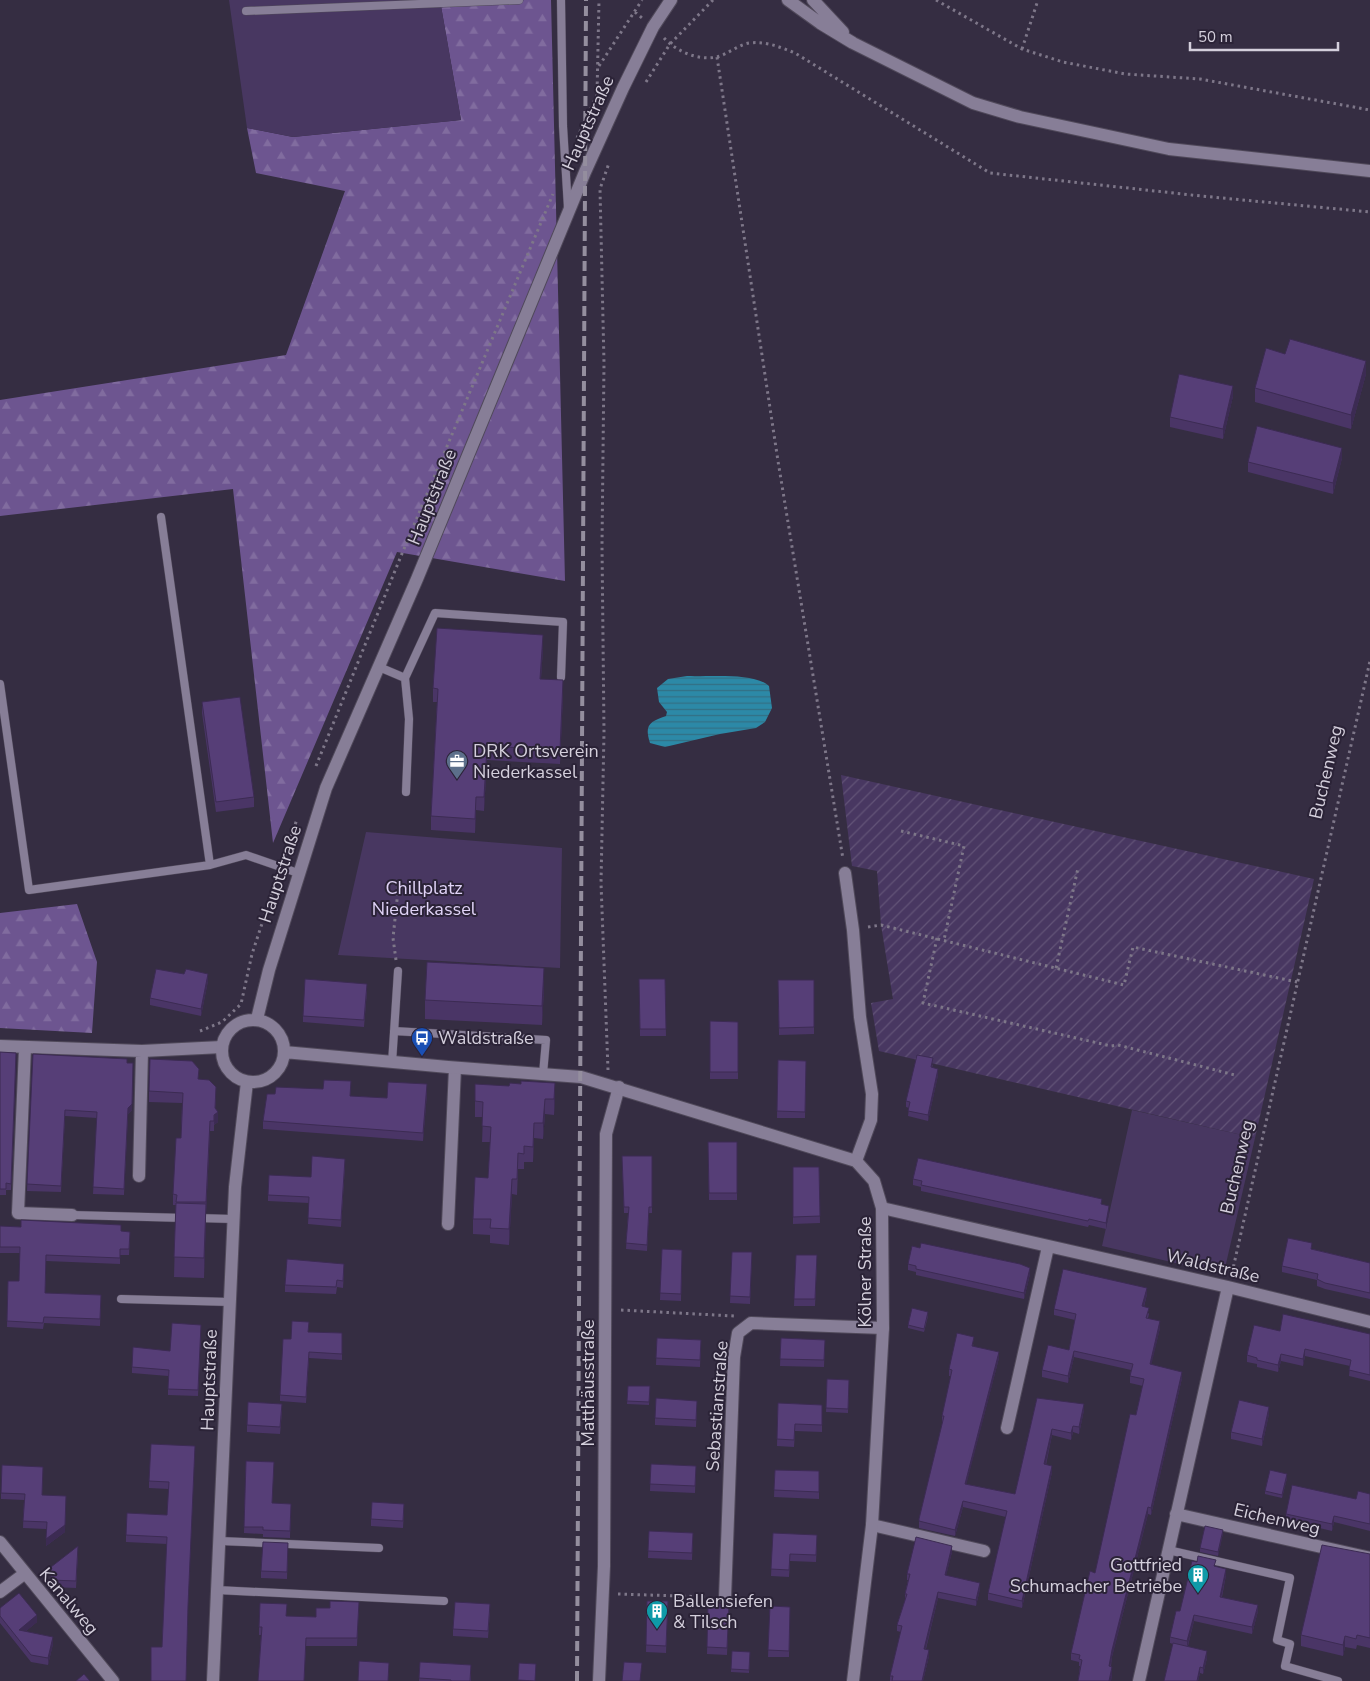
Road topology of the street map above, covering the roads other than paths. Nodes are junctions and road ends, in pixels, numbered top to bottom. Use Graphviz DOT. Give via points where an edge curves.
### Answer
graph roads {
  1 [pos="519,0"];
  2 [pos="561,0"];
  3 [pos="670,0"];
  4 [pos="788,0"];
  5 [pos="813,0"];
  6 [pos="246,10"];
  7 [pos="853,43"];
  8 [pos="1370,172"];
  9 [pos="568,212"];
  10 [pos="161,517"];
  11 [pos="379,667"];
  12 [pos="561,677"];
  13 [pos="405,678"];
  14 [pos="0,684"];
  15 [pos="406,792"];
  16 [pos="210,864"];
  17 [pos="298,873"];
  18 [pos="846,873"];
  19 [pos="398,971"];
  20 [pos="257,1020"];
  21 [pos="394,1031"];
  22 [pos="0,1046"];
  23 [pos="222,1047"];
  24 [pos="25,1048"];
  25 [pos="142,1051"];
  26 [pos="284,1052"];
  27 [pos="392,1063"];
  28 [pos="455,1068"];
  29 [pos="543,1074"];
  30 [pos="247,1082"];
  31 [pos="614,1085"];
  32 [pos="856,1161"];
  33 [pos="139,1176"];
  34 [pos="882,1208"];
  35 [pos="72,1215"];
  36 [pos="233,1219"];
  37 [pos="448,1224"];
  38 [pos="1048,1247"];
  39 [pos="1228,1287"];
  40 [pos="121,1298"];
  41 [pos="230,1302"];
  42 [pos="1370,1322"];
  43 [pos="882,1328"];
  44 [pos="1007,1428"];
  45 [pos="1176,1514"];
  46 [pos="872,1525"];
  47 [pos="220,1541"];
  48 [pos="0,1542"];
  49 [pos="379,1548"];
  50 [pos="1168,1550"];
  51 [pos="984,1551"];
  52 [pos="1370,1558"];
  53 [pos="24,1574"];
  54 [pos="218,1590"];
  55 [pos="0,1592"];
  56 [pos="725,1598"];
  57 [pos="444,1601"];
  58 [pos="113,1681"];
  59 [pos="213,1681"];
  60 [pos="600,1681"];
  61 [pos="853,1681"];
  62 [pos="1139,1681"];
  63 [pos="1338,1681"];
  1 -- 6 [label="lane"];
  2 -- 9 [label="lane" via="564,167"];
  3 -- 9 [label="street, Hauptstraße" via="622,88"];
  4 -- 7 [label="street"];
  5 -- 7 [label="street"];
  7 -- 8 [label="street" via="973,103 1020,117 1169,149"];
  9 -- 11 [label="street, Hauptstraße"];
  10 -- 16 [label="lane"];
  11 -- 13 [label="lane"];
  11 -- 17 [label="street, Hauptstraße" via="326,788"];
  12 -- 13 [label="lane" via="563,622 435,613"];
  13 -- 15 [label="lane" via="409,719"];
  14 -- 16 [label="lane" via="29,890"];
  16 -- 17 [label="lane" via="246,856"];
  17 -- 20 [label="street, Hauptstraße" via="268,970"];
  18 -- 32 [label="street" via="860,1017 872,1094 871,1120"];
  19 -- 21 [label="lane"];
  20 -- 23 [label="street" via="245,1020 234,1026"];
  20 -- 26 [label="street" via="277,1030 283,1040"];
  21 -- 27 [label="lane"];
  21 -- 29 [label="lane" via="546,1040"];
  22 -- 24 [label="street"];
  23 -- 25 [label="street"];
  23 -- 30 [label="street" via="222,1059 228,1069 236,1078"];
  24 -- 25 [label="street"];
  24 -- 35 [label="street" via="18,1213"];
  25 -- 33 [label="street"];
  26 -- 27 [label="street"];
  26 -- 30 [label="street" via="277,1072 263,1080"];
  27 -- 28 [label="street"];
  28 -- 29 [label="street"];
  28 -- 37 [label="street"];
  29 -- 31 [label="street" via="581,1076"];
  30 -- 36 [label="street, Hauptstraße"];
  31 -- 32 [label="street"];
  31 -- 60 [label="street, Matthäusstraße" via="606,1134 606,1377"];
  32 -- 34 [label="street, Kölner Straße" via="874,1181"];
  34 -- 38 [label="street, Waldstraße"];
  34 -- 43 [label="street, Kölner Straße"];
  35 -- 36 [label="lane"];
  36 -- 41 [label="street, Hauptstraße"];
  38 -- 39 [label="street, Waldstraße"];
  38 -- 44 [label="street"];
  39 -- 42 [label="street, Waldstraße"];
  39 -- 45 [label="street"];
  40 -- 41 [label="lane"];
  41 -- 47 [label="street, Hauptstraße"];
  43 -- 46 [label="street, Kölner Straße"];
  43 -- 56 [label="street, Sebastianstraße" via="751,1323 738,1333 734,1357"];
  45 -- 50 [label="street"];
  45 -- 52 [label="street, Eichenweg"];
  46 -- 51 [label="street"];
  46 -- 61 [label="street, Kölner Straße"];
  47 -- 49 [label="lane"];
  47 -- 54 [label="street, Hauptstraße"];
  48 -- 53 [label="street, Kanalweg"];
  50 -- 62 [label="street"];
  50 -- 63 [label="lane" via="1290,1578 1276,1640 1290,1644 1285,1666"];
  53 -- 55 [label="street"];
  53 -- 58 [label="street, Kanalweg"];
  54 -- 57 [label="lane"];
  54 -- 59 [label="street, Hauptstraße"];
}
